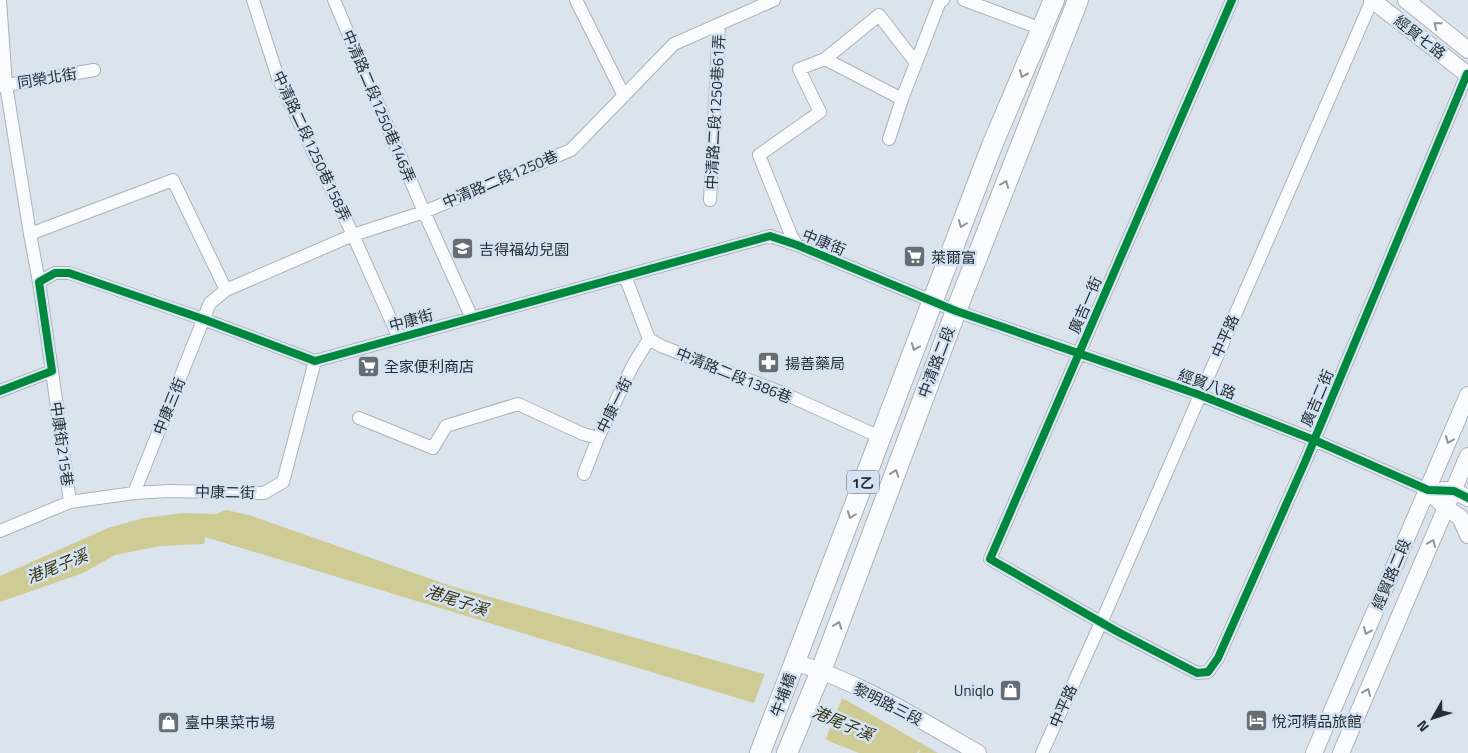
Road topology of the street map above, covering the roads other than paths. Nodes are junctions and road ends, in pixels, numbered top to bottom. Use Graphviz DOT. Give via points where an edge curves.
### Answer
graph roads {
  1 [pos="0,0"];
  2 [pos="253,0"];
  3 [pos="334,0"];
  4 [pos="576,0"];
  5 [pos="774,0"];
  6 [pos="942,0"];
  7 [pos="964,0"];
  8 [pos="1054,0"];
  9 [pos="1078,0"];
  10 [pos="1232,0"];
  11 [pos="1372,0"];
  12 [pos="1406,0"];
  13 [pos="719,24"];
  14 [pos="1042,29"];
  15 [pos="1468,50"];
  16 [pos="825,59"];
  17 [pos="916,63"];
  18 [pos="94,70"];
  19 [pos="1468,75"];
  20 [pos="3,86"];
  21 [pos="624,96"];
  22 [pos="902,99"];
  23 [pos="889,139"];
  24 [pos="710,200"];
  25 [pos="424,212"];
  26 [pos="30,234"];
  27 [pos="353,235"];
  28 [pos="797,245"];
  29 [pos="625,276"];
  30 [pos="39,282"];
  31 [pos="226,290"];
  32 [pos="932,301"];
  33 [pos="956,311"];
  34 [pos="472,318"];
  35 [pos="203,319"];
  36 [pos="399,338"];
  37 [pos="649,339"];
  38 [pos="1079,354"];
  39 [pos="315,361"];
  40 [pos="52,371"];
  41 [pos="0,391"];
  42 [pos="1468,395"];
  43 [pos="1200,396"];
  44 [pos="359,418"];
  45 [pos="880,437"];
  46 [pos="598,438"];
  47 [pos="1314,440"];
  48 [pos="1468,456"];
  49 [pos="584,474"];
  50 [pos="1428,490"];
  51 [pos="134,493"];
  52 [pos="1461,495"];
  53 [pos="70,502"];
  54 [pos="1446,508"];
  55 [pos="0,531"];
  56 [pos="1468,535"];
  57 [pos="1101,622"];
  58 [pos="794,662"];
  59 [pos="821,670"];
  60 [pos="790,745"];
  61 [pos="760,753"];
  62 [pos="978,753"];
  63 [pos="1042,753"];
  64 [pos="1314,753"];
  65 [pos="1341,753"];
  1 -- 20 [label="street"];
  2 -- 27 [label="street, 中清路二段1250巷158弄" via="278,78"];
  3 -- 25 [label="street, 中清路二段1250巷146弄"];
  4 -- 21 [label="street"];
  5 -- 13 [label="street, 中清路二段1250巷"];
  6 -- 17 [label="street"];
  7 -- 14 [label="street"];
  8 -- 14 [label="main road, 中清路二段 / 1乙"];
  33 -- 9 [label="main road, 中清路二段 / 1乙, one-way"];
  10 -- 38 [label="street, 廣吉一街"];
  11 -- 19 [label="street, 經貿七路"];
  11 -- 43 [label="street, 中平路"];
  15 -- 12 [label="street, 經貿七路, one-way"];
  13 -- 21 [label="street, 中清路二段1250巷" via="674,44"];
  13 -- 24 [label="street, 中清路二段1250巷61弄"];
  14 -- 32 [label="main road, 中清路二段 / 1乙, one-way" via="993,143"];
  16 -- 17 [label="street" via="879,15"];
  16 -- 22 [label="street"];
  16 -- 28 [label="street" via="799,69 820,112 759,156"];
  17 -- 22 [label="street"];
  18 -- 20 [label="street, 同榮北街"];
  19 -- 47 [label="street, 廣吉二街"];
  20 -- 26 [label="street"];
  21 -- 25 [label="street, 中清路二段1250巷" via="571,150"];
  22 -- 23 [label="street"];
  25 -- 27 [label="street, 中清路二段1250巷"];
  25 -- 34 [label="street, 中清路二段1250巷146弄"];
  26 -- 30 [label="street"];
  26 -- 31 [label="street" via="174,180"];
  27 -- 31 [label="street, 中清路二段1250巷"];
  27 -- 36 [label="street, 中清路二段1250巷158弄"];
  28 -- 29 [label="street, 中康街" via="770,236"];
  28 -- 32 [label="street, 中康街"];
  29 -- 34 [label="street, 中康街"];
  29 -- 37 [label="street"];
  30 -- 35 [label="street" via="55,273 69,273"];
  30 -- 40 [label="street"];
  31 -- 35 [label="street, 中清路二段1250巷" via="210,304"];
  32 -- 33 [label="street, 經貿八路"];
  32 -- 45 [label="main road, 中清路二段 / 1乙, one-way"];
  33 -- 38 [label="street, 經貿八路"];
  59 -- 33 [label="main road, 中清路二段 / 1乙, one-way"];
  34 -- 36 [label="street, 中康街"];
  35 -- 39 [label="street"];
  35 -- 51 [label="street, 中康三街"];
  36 -- 39 [label="street, 中康街"];
  37 -- 45 [label="street, 中清路二段1386巷"];
  37 -- 46 [label="street, 中康一街"];
  38 -- 43 [label="street, 經貿八路"];
  38 -- 57 [label="street, 廣吉一街" via="990,559"];
  39 -- 51 [label="street, 中康二街" via="283,482 264,493"];
  40 -- 41 [label="street"];
  40 -- 53 [label="street, 中康街215巷"];
  42 -- 50 [label="street, 經貿路二段, one-way"];
  43 -- 47 [label="street, 經貿八路"];
  43 -- 57 [label="street, 中平路"];
  44 -- 46 [label="street" via="433,448 446,426 518,404"];
  45 -- 58 [label="main road, 中清路二段 / 1乙, one-way"];
  46 -- 49 [label="street, 中康一街"];
  47 -- 50 [label="street, 經貿八路"];
  47 -- 57 [label="street, 廣吉二街" via="1218,658 1208,672 1198,673"];
  48 -- 52 [label="street, 經貿路二段"];
  50 -- 52 [label="street, 經貿八路"];
  50 -- 54 [label="street, 經貿八路"];
  50 -- 64 [label="street, 經貿路二段, one-way"];
  51 -- 53 [label="street, 中康二街"];
  52 -- 54 [label="street, 經貿路二段"];
  53 -- 55 [label="street, 中康街215巷"];
  54 -- 56 [label="street, 經貿八路" via="1460,517"];
  65 -- 54 [label="street, 經貿路二段, one-way"];
  57 -- 63 [label="street, 中平路"];
  58 -- 59 [label="street, 黎明路三段"];
  58 -- 61 [label="main road, 牛埔橋 / 1乙"];
  59 -- 60 [label="main road, 牛埔橋 / 1乙"];
  59 -- 62 [label="street, 黎明路三段"];
}
